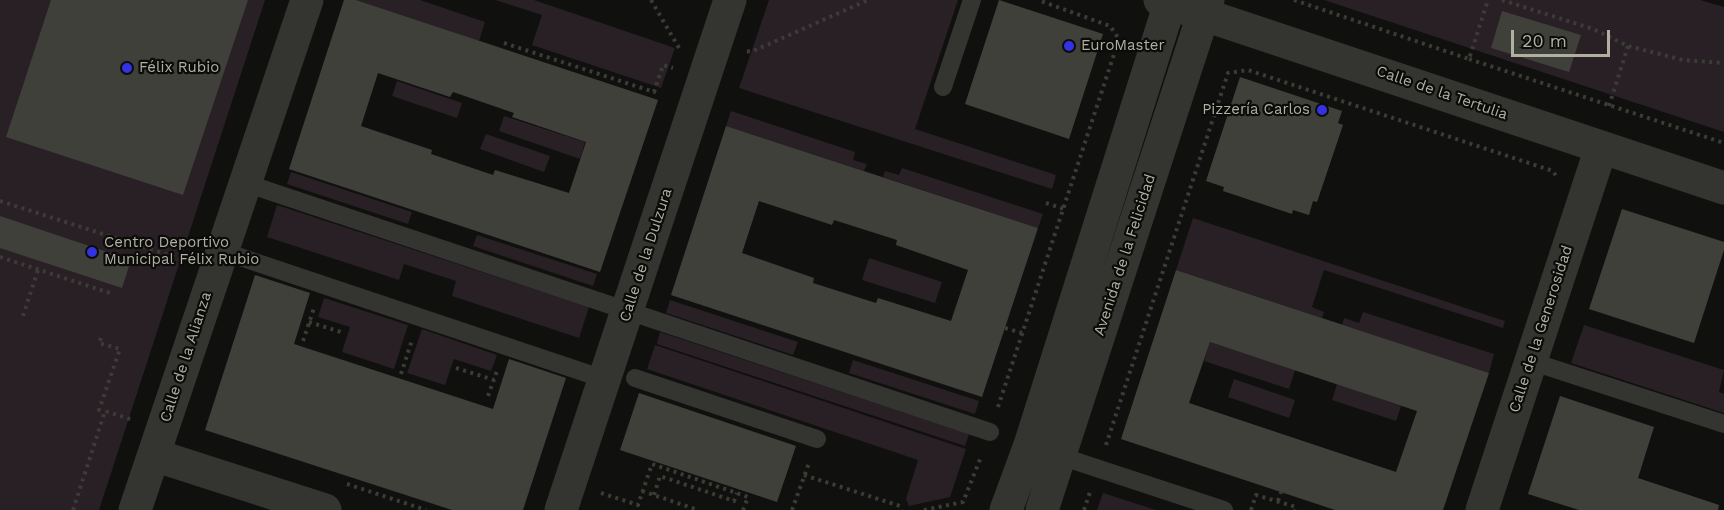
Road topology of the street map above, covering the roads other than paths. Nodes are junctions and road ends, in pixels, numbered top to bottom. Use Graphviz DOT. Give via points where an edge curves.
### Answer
graph roads {
  1 [pos="307,0"];
  2 [pos="730,0"];
  3 [pos="972,0"];
  4 [pos="1167,1"];
  5 [pos="1205,6"];
  6 [pos="943,87"];
  7 [pos="1601,148"];
  8 [pos="245,183"];
  9 [pos="1724,188"];
  10 [pos="222,251"];
  11 [pos="628,310"];
  12 [pos="1530,361"];
  13 [pos="619,378"];
  14 [pos="1724,424"];
  15 [pos="990,432"];
  16 [pos="817,439"];
  17 [pos="154,454"];
  18 [pos="1060,456"];
  19 [pos="332,496"];
  20 [pos="135,510"];
  21 [pos="561,510"];
  22 [pos="1006,510"];
  23 [pos="1042,510"];
  24 [pos="1224,510"];
  25 [pos="1482,510"];
  1 -- 8 [label="street, Calle de la Alianza"];
  2 -- 11 [label="street, Calle de la Dulzura"];
  3 -- 6 [label="lane"];
  4 -- 5 [label="street, Calle de la Tertulia"];
  4 -- 22 [label="street" via="1030,445"];
  5 -- 7 [label="street, Calle de la Tertulia"];
  5 -- 18 [label="street, Avenida de la Felicidad"];
  7 -- 9 [label="street, Calle de la Tertulia"];
  7 -- 12 [label="street, Calle de la Generosidad"];
  8 -- 10 [label="street, Calle de la Alianza"];
  8 -- 11 [label="lane"];
  10 -- 13 [label="lane"];
  10 -- 17 [label="street, Calle de la Alianza"];
  11 -- 13 [label="street, Calle de la Dulzura"];
  11 -- 15 [label="lane"];
  12 -- 14 [label="lane"];
  12 -- 25 [label="street, Calle de la Generosidad"];
  13 -- 16 [label="lane"];
  13 -- 21 [label="street, Calle de la Dulzura"];
  17 -- 19 [label="street"];
  17 -- 20 [label="street, Calle de la Alianza"];
  18 -- 23 [label="street, Avenida de la Felicidad"];
  18 -- 24 [label="lane"];
}
